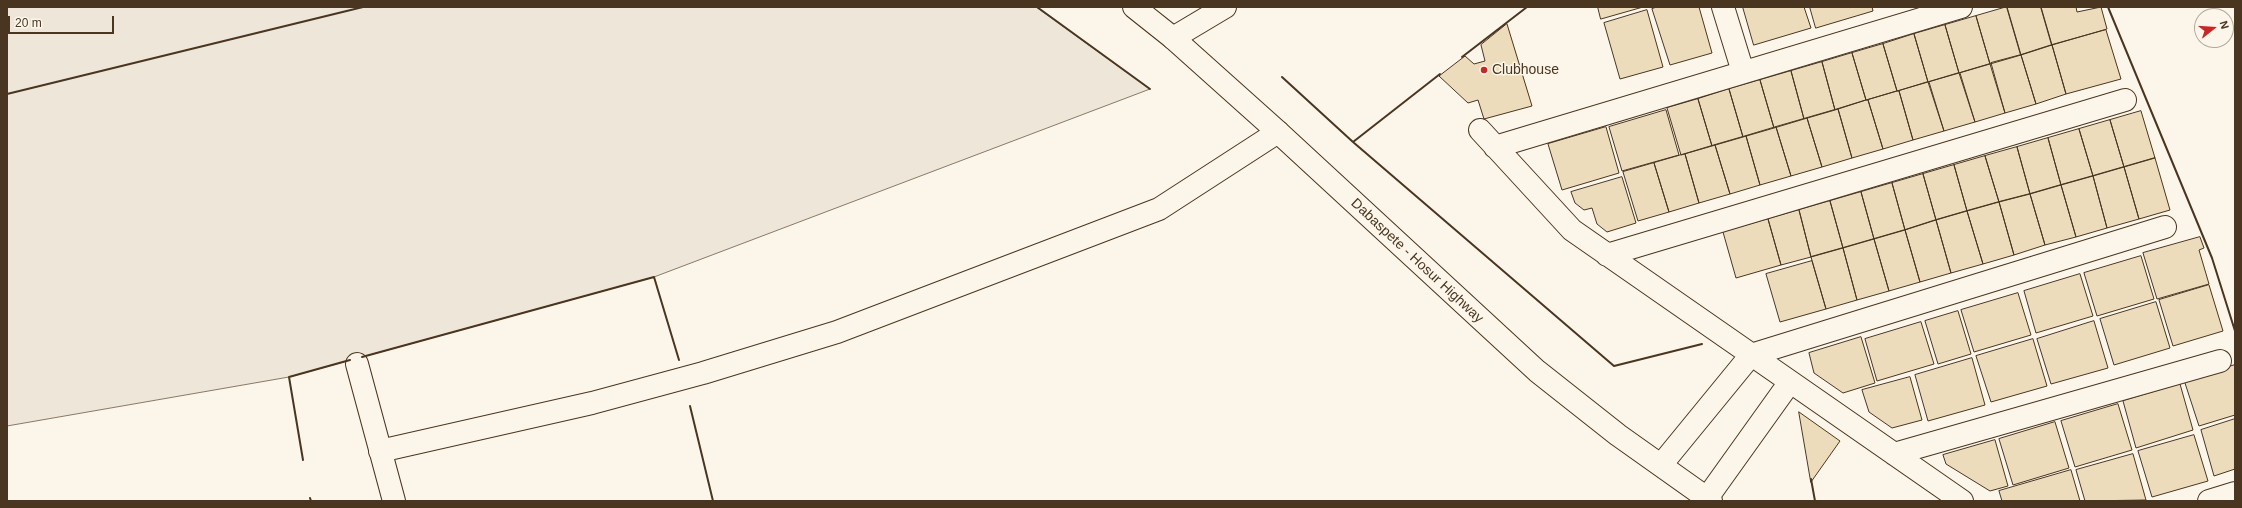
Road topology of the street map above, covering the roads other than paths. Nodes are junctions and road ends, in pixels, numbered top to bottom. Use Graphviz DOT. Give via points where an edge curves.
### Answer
graph roads {
  1 [pos="1134,7"];
  2 [pos="1225,7"];
  3 [pos="1723,7"];
  4 [pos="1961,7"];
  5 [pos="1173,38"];
  6 [pos="1743,72"];
  7 [pos="2124,100"];
  8 [pos="1480,130"];
  9 [pos="1278,132"];
  10 [pos="1495,147"];
  11 [pos="2165,227"];
  12 [pos="1608,255"];
  13 [pos="1751,355"];
  14 [pos="2220,361"];
  15 [pos="357,364"];
  16 [pos="1790,382"];
  17 [pos="380,451"];
  18 [pos="1894,454"];
  19 [pos="1661,465"];
  20 [pos="2235,493"];
  21 [pos="1709,500"];
  22 [pos="394,501"];
  23 [pos="1962,501"];
  24 [pos="2209,501"];
  1 -- 5 [label="main road, Dabaspete - Hosur Highway"];
  2 -- 5 [label="main road"];
  3 -- 6 [label="main road"];
  4 -- 6 [label="main road"];
  5 -- 9 [label="main road, Dabaspete - Hosur Highway"];
  6 -- 10 [label="main road"];
  7 -- 12 [label="main road"];
  8 -- 10 [label="main road"];
  9 -- 17 [label="main road" via="1159,209 837,332 703,373 592,403"];
  9 -- 19 [label="main road, Dabaspete - Hosur Highway" via="1537,371 1618,435"];
  10 -- 12 [label="main road" via="1572,230"];
  11 -- 13 [label="main road"];
  12 -- 13 [label="main road"];
  13 -- 16 [label="main road"];
  13 -- 19 [label="main road"];
  14 -- 18 [label="main road"];
  15 -- 17 [label="main road"];
  16 -- 18 [label="main road"];
  16 -- 21 [label="main road"];
  17 -- 22 [label="main road"];
  18 -- 23 [label="main road"];
  19 -- 21 [label="main road, Dabaspete - Hosur Highway"];
  20 -- 24 [label="main road"];
}
